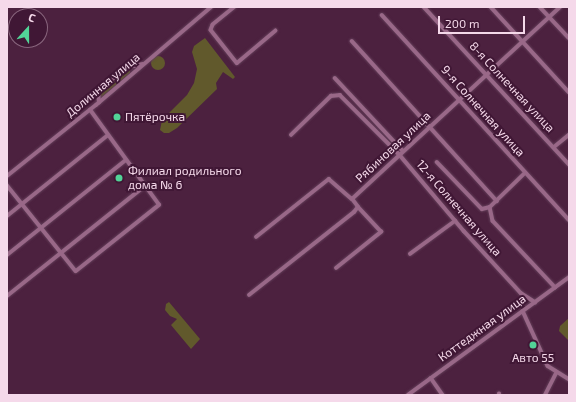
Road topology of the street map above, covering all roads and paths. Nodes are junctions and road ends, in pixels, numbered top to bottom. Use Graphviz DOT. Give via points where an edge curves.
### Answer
graph roads {
  1 [pos="211,7"];
  2 [pos="235,7"];
  3 [pos="424,7"];
  4 [pos="491,7"];
  5 [pos="540,7"];
  6 [pos="560,7"];
  7 [pos="382,15"];
  8 [pos="549,16"];
  9 [pos="275,31"];
  10 [pos="569,38"];
  11 [pos="352,40"];
  12 [pos="523,41"];
  13 [pos="144,64"];
  14 [pos="486,74"];
  15 [pos="335,78"];
  16 [pos="569,92"];
  17 [pos="458,99"];
  18 [pos="99,103"];
  19 [pos="90,110"];
  20 [pos="431,125"];
  21 [pos="108,135"];
  22 [pos="291,135"];
  23 [pos="569,135"];
  24 [pos="554,147"];
  25 [pos="402,151"];
  26 [pos="399,154"];
  27 [pos="126,160"];
  28 [pos="437,162"];
  29 [pos="569,164"];
  30 [pos="525,172"];
  31 [pos="7,176"];
  32 [pos="7,185"];
  33 [pos="145,186"];
  34 [pos="352,199"];
  35 [pos="497,201"];
  36 [pos="22,204"];
  37 [pos="358,207"];
  38 [pos="490,207"];
  39 [pos="7,216"];
  40 [pos="569,220"];
  41 [pos="455,221"];
  42 [pos="41,228"];
  43 [pos="256,238"];
  44 [pos="61,253"];
  45 [pos="410,254"];
  46 [pos="7,255"];
  47 [pos="336,268"];
  48 [pos="569,278"];
  49 [pos="555,287"];
  50 [pos="7,296"];
  51 [pos="248,296"];
  52 [pos="535,302"];
  53 [pos="523,311"];
  54 [pos="556,373"];
  55 [pos="430,378"];
  56 [pos="569,379"];
  57 [pos="408,395"];
  58 [pos="443,395"];
  59 [pos="545,395"];
  1 -- 13 [label="street, Долинная улица"];
  2 -- 9 [label="street" via="212,25 211,30 237,63"];
  3 -- 14 [label="street, 8-я Солнечная улица"];
  4 -- 12 [label="street"];
  5 -- 8 [label="street"];
  6 -- 8 [label="street, Рябиновая улица"];
  7 -- 17 [label="street, 9-я Солнечная улица"];
  8 -- 10 [label="street"];
  8 -- 12 [label="street, Рябиновая улица"];
  11 -- 20 [label="street"];
  12 -- 14 [label="street, Рябиновая улица"];
  12 -- 16 [label="street"];
  13 -- 18 [label="street, Долинная улица"];
  13 -- 18 [label="street" via="128,67 98,92"];
  14 -- 17 [label="street, Рябиновая улица"];
  14 -- 24 [label="street, 8-я Солнечная улица"];
  15 -- 25 [label="street"];
  17 -- 20 [label="street, Рябиновая улица"];
  17 -- 30 [label="street, 9-я Солнечная улица"];
  18 -- 19 [label="street, Долинная улица"];
  19 -- 21 [label="street"];
  19 -- 31 [label="street, Долинная улица"];
  20 -- 25 [label="street, Рябиновая улица"];
  20 -- 35 [label="street"];
  21 -- 27 [label="street"];
  21 -- 36 [label="street"];
  22 -- 26 [label="street, 12-я Солнечная улица" via="336,94 345,98"];
  23 -- 24 [label="street"];
  24 -- 29 [label="street, 8-я Солнечная улица"];
  25 -- 26 [label="street, Рябиновая улица"];
  26 -- 34 [label="street, Рябиновая улица"];
  26 -- 41 [label="street, 12-я Солнечная улица"];
  27 -- 33 [label="street"];
  27 -- 42 [label="street"];
  28 -- 38 [label="street" via="482,209"];
  30 -- 35 [label="street"];
  30 -- 40 [label="street, 9-я Солнечная улица"];
  32 -- 36 [label="street"];
  33 -- 44 [label="street"];
  33 -- 44 [label="street" via="158,205 76,271"];
  34 -- 37 [label="street, Рябиновая улица"];
  34 -- 43 [label="street" via="330,179"];
  35 -- 38 [label="street"];
  36 -- 39 [label="street"];
  36 -- 42 [label="street"];
  37 -- 47 [label="street, Рябиновая улица" via="381,232"];
  37 -- 51 [label="street"];
  38 -- 49 [label="street" via="493,221"];
  41 -- 45 [label="street"];
  41 -- 52 [label="street, 12-я Солнечная улица" via="521,293"];
  42 -- 44 [label="street"];
  42 -- 46 [label="street"];
  44 -- 50 [label="street"];
  48 -- 49 [label="street, Коттеджная улица"];
  49 -- 52 [label="street, Коттеджная улица"];
  52 -- 53 [label="street, Коттеджная улица"];
  53 -- 54 [label="street" via="548,366"];
  53 -- 55 [label="street, Коттеджная улица"];
  54 -- 56 [label="street"];
  54 -- 59 [label="street"];
  55 -- 57 [label="street, Коттеджная улица"];
  55 -- 58 [label="street"];
}
